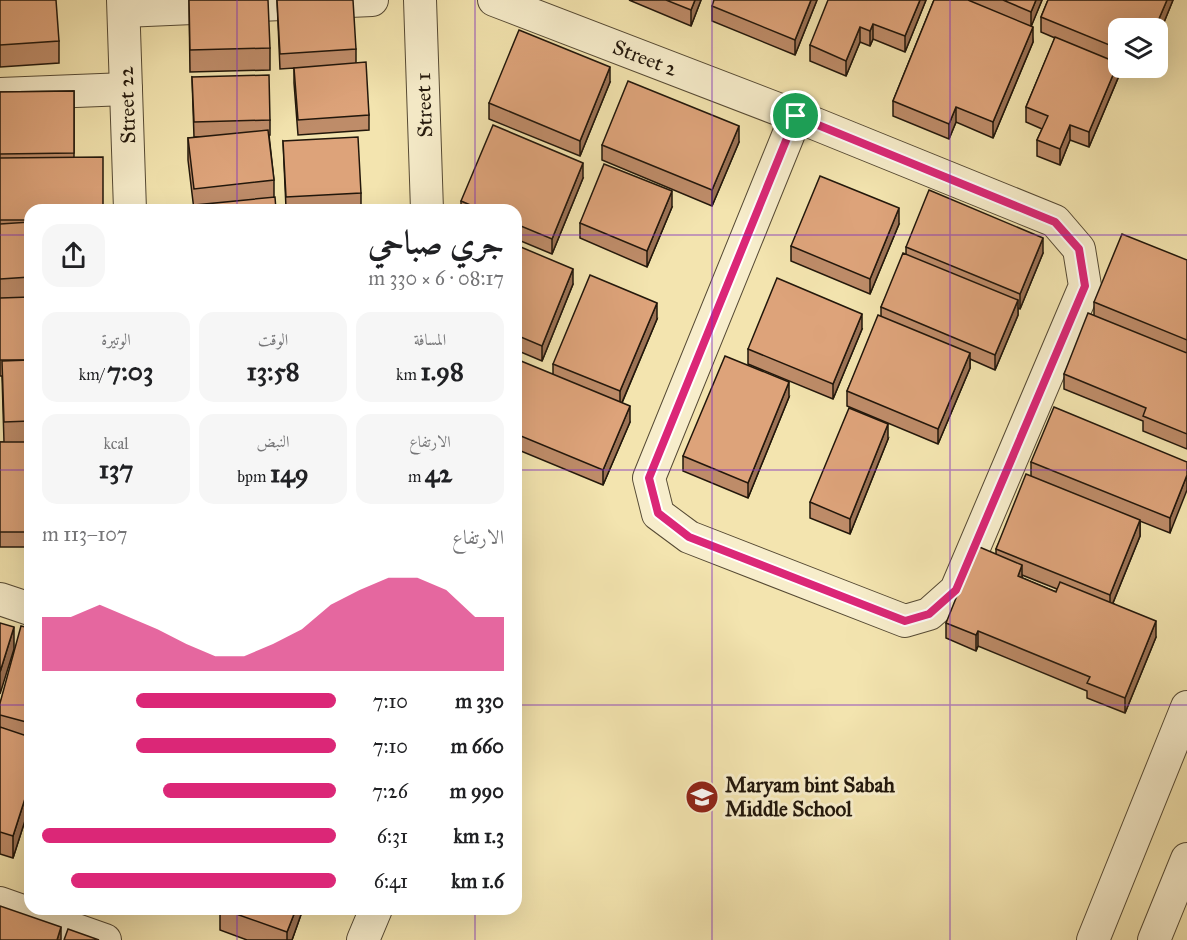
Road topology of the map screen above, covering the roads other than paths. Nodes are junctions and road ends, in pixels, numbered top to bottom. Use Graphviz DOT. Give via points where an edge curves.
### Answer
graph roads {
  1 [pos="372,0"];
  2 [pos="420,0"];
  3 [pos="494,0"];
  4 [pos="123,6"];
  5 [pos="126,89"];
  6 [pos="0,94"];
  7 [pos="796,116"];
  8 [pos="130,204"];
  9 [pos="427,204"];
  10 [pos="0,599"];
  11 [pos="24,607"];
  12 [pos="1187,707"];
  13 [pos="1186,864"];
  14 [pos="0,903"];
  15 [pos="24,911"];
  16 [pos="34,915"];
  17 [pos="373,915"];
  18 [pos="105,940"];
  19 [pos="363,940"];
  20 [pos="1093,940"];
  21 [pos="1154,940"];
  1 -- 4 [label="street"];
  2 -- 9 [label="street, Street 1"];
  3 -- 7 [label="street, Street 2"];
  4 -- 5 [label="street, Street 22"];
  5 -- 6 [label="street"];
  5 -- 8 [label="street, Street 22"];
  7 -- 7 [label="street, Street 2" via="1055,222 1079,249 1085,286 956,590 929,614 905,621 689,537 658,513 649,478"];
  10 -- 11 [label="street"];
  12 -- 20 [label="street"];
  13 -- 21 [label="street"];
  14 -- 15 [label="street"];
  16 -- 18 [label="street"];
  17 -- 19 [label="street"];
}
